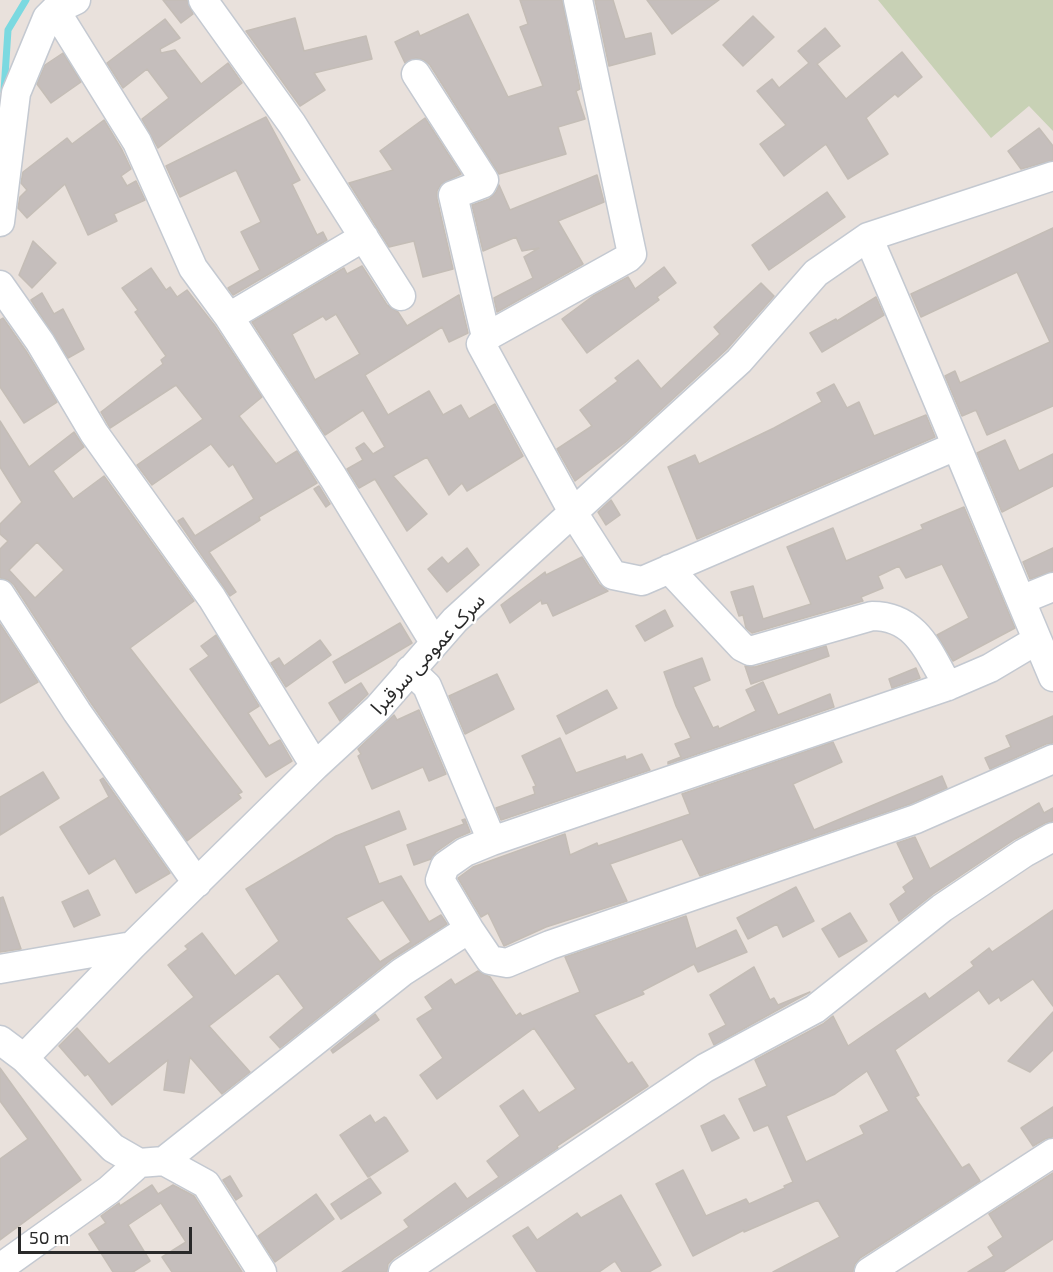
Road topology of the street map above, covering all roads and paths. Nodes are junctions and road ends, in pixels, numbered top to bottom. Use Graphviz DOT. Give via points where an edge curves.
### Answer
graph roads {
  1 [pos="203,0"];
  2 [pos="578,0"];
  3 [pos="65,5"];
  4 [pos="416,75"];
  5 [pos="1053,176"];
  6 [pos="0,222"];
  7 [pos="364,237"];
  8 [pos="868,237"];
  9 [pos="0,285"];
  10 [pos="401,296"];
  11 [pos="229,316"];
  12 [pos="486,337"];
  13 [pos="956,446"];
  14 [pos="574,514"];
  15 [pos="669,569"];
  16 [pos="1053,587"];
  17 [pos="0,594"];
  18 [pos="1021,600"];
  19 [pos="1037,640"];
  20 [pos="434,642"];
  21 [pos="410,670"];
  22 [pos="1053,677"];
  23 [pos="948,686"];
  24 [pos="1053,759"];
  25 [pos="315,766"];
  26 [pos="1053,837"];
  27 [pos="492,841"];
  28 [pos="197,883"];
  29 [pos="469,929"];
  30 [pos="132,946"];
  31 [pos="0,969"];
  32 [pos="0,1040"];
  33 [pos="24,1058"];
  34 [pos="1053,1153"];
  35 [pos="152,1162"];
  36 [pos="0,1268"];
  37 [pos="262,1272"];
  38 [pos="404,1272"];
  39 [pos="868,1272"];
  1 -- 7 [label="street" via="292,123"];
  2 -- 12 [label="street" via="632,254"];
  3 -- 6 [label="street" via="46,18 16,93"];
  3 -- 11 [label="street" via="137,142 193,268"];
  4 -- 12 [label="street" via="484,180 453,195"];
  5 -- 8 [label="street, سرک عمومی سرقبرا"];
  7 -- 10 [label="street"];
  7 -- 11 [label="street"];
  8 -- 13 [label="street"];
  8 -- 14 [label="street, سرک عمومی سرقبرا" via="816,273 739,361"];
  9 -- 25 [label="street" via="40,342 94,433 212,598"];
  11 -- 20 [label="street"];
  12 -- 14 [label="street" via="481,344 483,351"];
  13 -- 15 [label="street"];
  13 -- 18 [label="street"];
  14 -- 15 [label="street" via="613,575 642,581"];
  14 -- 20 [label="street, سرک عمومی سرقبرا"];
  15 -- 23 [label="street" via="750,651 872,616 885,616 911,628"];
  16 -- 18 [label="street"];
  17 -- 28 [label="street"];
  18 -- 19 [label="street"];
  19 -- 22 [label="street"];
  19 -- 23 [label="street" via="990,668"];
  20 -- 21 [label="street, سرک عمومی سرقبرا"];
  21 -- 25 [label="street, سرک عمومی سرقبرا" via="378,708"];
  21 -- 27 [label="street" via="427,686"];
  23 -- 27 [label="street"];
  24 -- 29 [label="street" via="916,819 507,963 490,960"];
  25 -- 28 [label="street, سرک عمومی سرقبرا"];
  26 -- 38 [label="street" via="942,908 815,1009 705,1068"];
  27 -- 29 [label="street" via="445,866 440,880"];
  28 -- 30 [label="street, سرک عمومی سرقبرا"];
  29 -- 35 [label="street" via="402,972"];
  30 -- 31 [label="street"];
  30 -- 33 [label="street, سرک عمومی سرقبرا"];
  32 -- 33 [label="street"];
  33 -- 35 [label="street" via="113,1148"];
  34 -- 39 [label="street"];
  35 -- 36 [label="street"];
  35 -- 37 [label="street" via="206,1184"];
}
